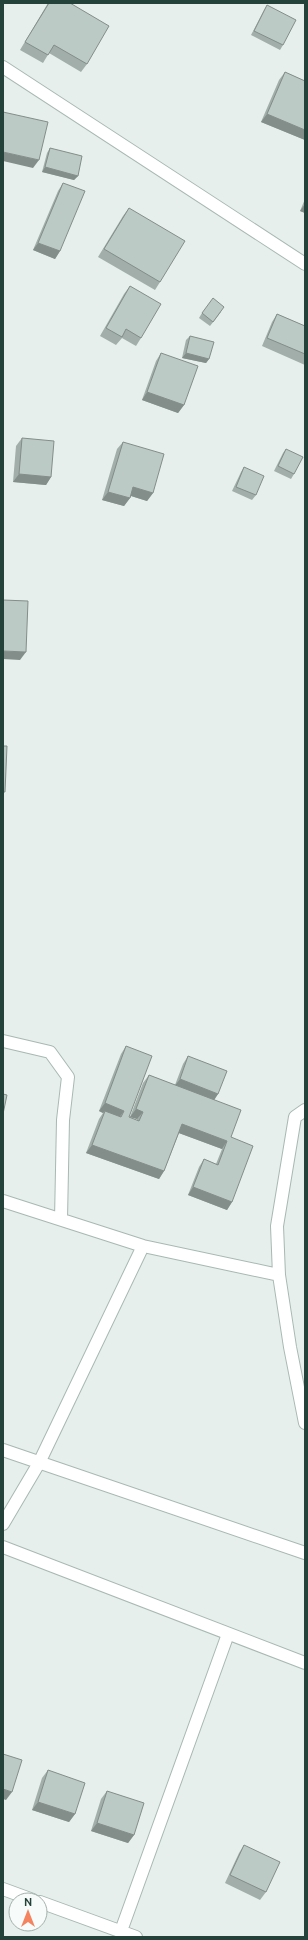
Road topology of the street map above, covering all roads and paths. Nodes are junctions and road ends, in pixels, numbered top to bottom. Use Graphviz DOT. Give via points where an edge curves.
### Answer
graph roads {
  1 [pos="3,67"];
  2 [pos="305,264"];
  3 [pos="3,1041"];
  4 [pos="305,1110"];
  5 [pos="3,1201"];
  6 [pos="61,1219"];
  7 [pos="143,1246"];
  8 [pos="279,1275"];
  9 [pos="305,1423"];
  10 [pos="3,1450"];
  11 [pos="38,1462"];
  12 [pos="3,1524"];
  13 [pos="3,1547"];
  14 [pos="305,1553"];
  15 [pos="228,1634"];
  16 [pos="305,1663"];
  17 [pos="48,1905"];
  18 [pos="121,1931"];
  19 [pos="136,1937"];
  1 -- 2 [label="street"];
  3 -- 6 [label="street" via="50,1052 68,1077 63,1120"];
  4 -- 8 [label="street" via="295,1117 278,1218"];
  5 -- 6 [label="street"];
  6 -- 7 [label="street"];
  7 -- 8 [label="street"];
  7 -- 11 [label="street"];
  8 -- 9 [label="street"];
  10 -- 11 [label="street"];
  11 -- 12 [label="street"];
  11 -- 14 [label="street"];
  13 -- 15 [label="street"];
  15 -- 16 [label="street"];
  15 -- 18 [label="street"];
  17 -- 18 [label="street"];
  18 -- 19 [label="street"];
}
